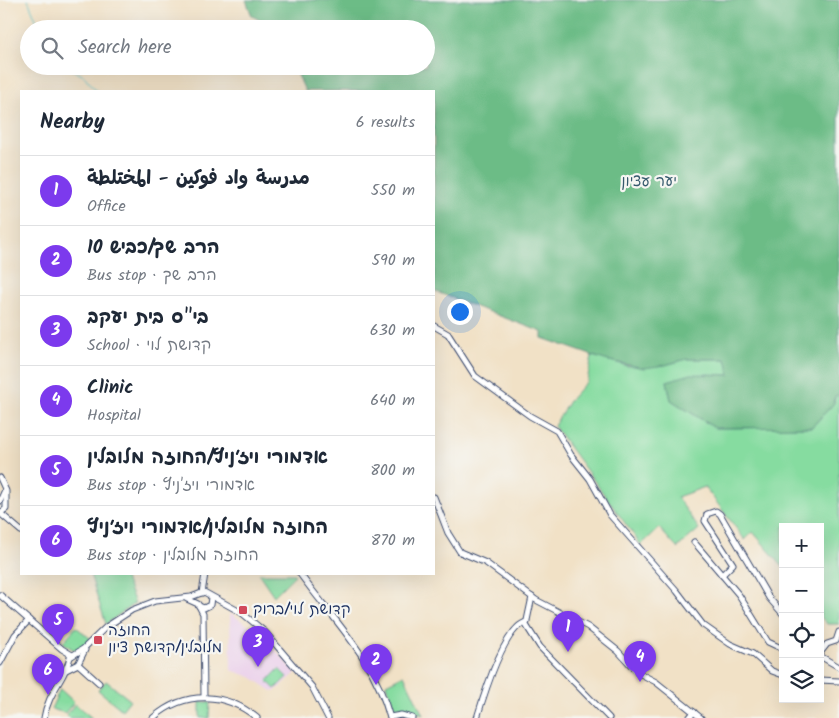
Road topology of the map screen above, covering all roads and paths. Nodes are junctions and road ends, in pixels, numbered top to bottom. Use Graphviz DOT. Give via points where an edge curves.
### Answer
graph roads {
  1 [pos="435,327"];
  2 [pos="0,478"];
  3 [pos="5,488"];
  4 [pos="435,500"];
  5 [pos="0,501"];
  6 [pos="6,508"];
  7 [pos="0,513"];
  8 [pos="12,523"];
  9 [pos="20,530"];
  10 [pos="694,542"];
  11 [pos="205,575"];
  12 [pos="301,575"];
  13 [pos="722,575"];
  14 [pos="201,593"];
  15 [pos="0,595"];
  16 [pos="210,595"];
  17 [pos="532,597"];
  18 [pos="181,598"];
  19 [pos="199,605"];
  20 [pos="209,606"];
  21 [pos="230,608"];
  22 [pos="782,613"];
  23 [pos="29,620"];
  24 [pos="204,620"];
  25 [pos="527,622"];
  26 [pos="839,632"];
  27 [pos="779,647"];
  28 [pos="824,649"];
  29 [pos="824,658"];
  30 [pos="74,660"];
  31 [pos="0,663"];
  32 [pos="839,667"];
  33 [pos="779,674"];
  34 [pos="824,677"];
  35 [pos="824,680"];
  36 [pos="828,680"];
  37 [pos="839,681"];
  38 [pos="99,683"];
  39 [pos="204,697"];
  40 [pos="694,712"];
  41 [pos="44,718"];
  42 [pos="153,718"];
  43 [pos="258,718"];
  44 [pos="328,718"];
  45 [pos="390,718"];
  46 [pos="412,718"];
  47 [pos="476,718"];
  48 [pos="609,718"];
  49 [pos="689,718"];
  50 [pos="701,718"];
  1 -- 33 [label="street" via="448,334 475,376 530,416 557,431 610,514 703,625"];
  2 -- 3 [label="street"];
  3 -- 5 [label="street"];
  3 -- 6 [label="street"];
  4 -- 17 [label="street" via="448,533 460,552 486,563"];
  5 -- 6 [label="street"];
  6 -- 7 [label="street"];
  6 -- 8 [label="street"];
  7 -- 8 [label="street"];
  8 -- 9 [label="street"];
  10 -- 13 [label="street"];
  11 -- 14 [label="street"];
  11 -- 16 [label="street"];
  12 -- 45 [label="street" via="361,653 382,692"];
  13 -- 22 [label="street" via="733,564 705,521 707,514 716,511 769,598"];
  13 -- 27 [label="street" via="739,595 768,642"];
  14 -- 16 [label="street"];
  14 -- 18 [label="street"];
  14 -- 19 [label="street"];
  15 -- 23 [label="street"];
  16 -- 20 [label="street"];
  16 -- 21 [label="street"];
  17 -- 25 [label="street"];
  17 -- 40 [label="street" via="588,627 618,651 637,672 656,682"];
  18 -- 19 [label="street"];
  18 -- 30 [label="street" via="155,601 132,610 106,627"];
  19 -- 20 [label="street"];
  19 -- 24 [label="street"];
  20 -- 21 [label="street"];
  20 -- 24 [label="street"];
  21 -- 44 [label="street" via="253,621 281,648 312,687"];
  23 -- 30 [label="street"];
  23 -- 31 [label="street" via="15,635"];
  24 -- 39 [label="street"];
  25 -- 47 [label="street" via="514,632 499,654"];
  25 -- 48 [label="street" via="540,647"];
  26 -- 28 [label="street" via="836,641"];
  29 -- 32 [label="street"];
  30 -- 38 [label="street"];
  30 -- 41 [label="street" via="50,697"];
  34 -- 36 [label="street"];
  35 -- 36 [label="street"];
  36 -- 37 [label="street"];
  39 -- 42 [label="street" via="172,705"];
  39 -- 43 [label="street" via="224,699"];
  40 -- 49 [label="street"];
  40 -- 50 [label="street"];
  45 -- 46 [label="street" via="401,715"];
}
